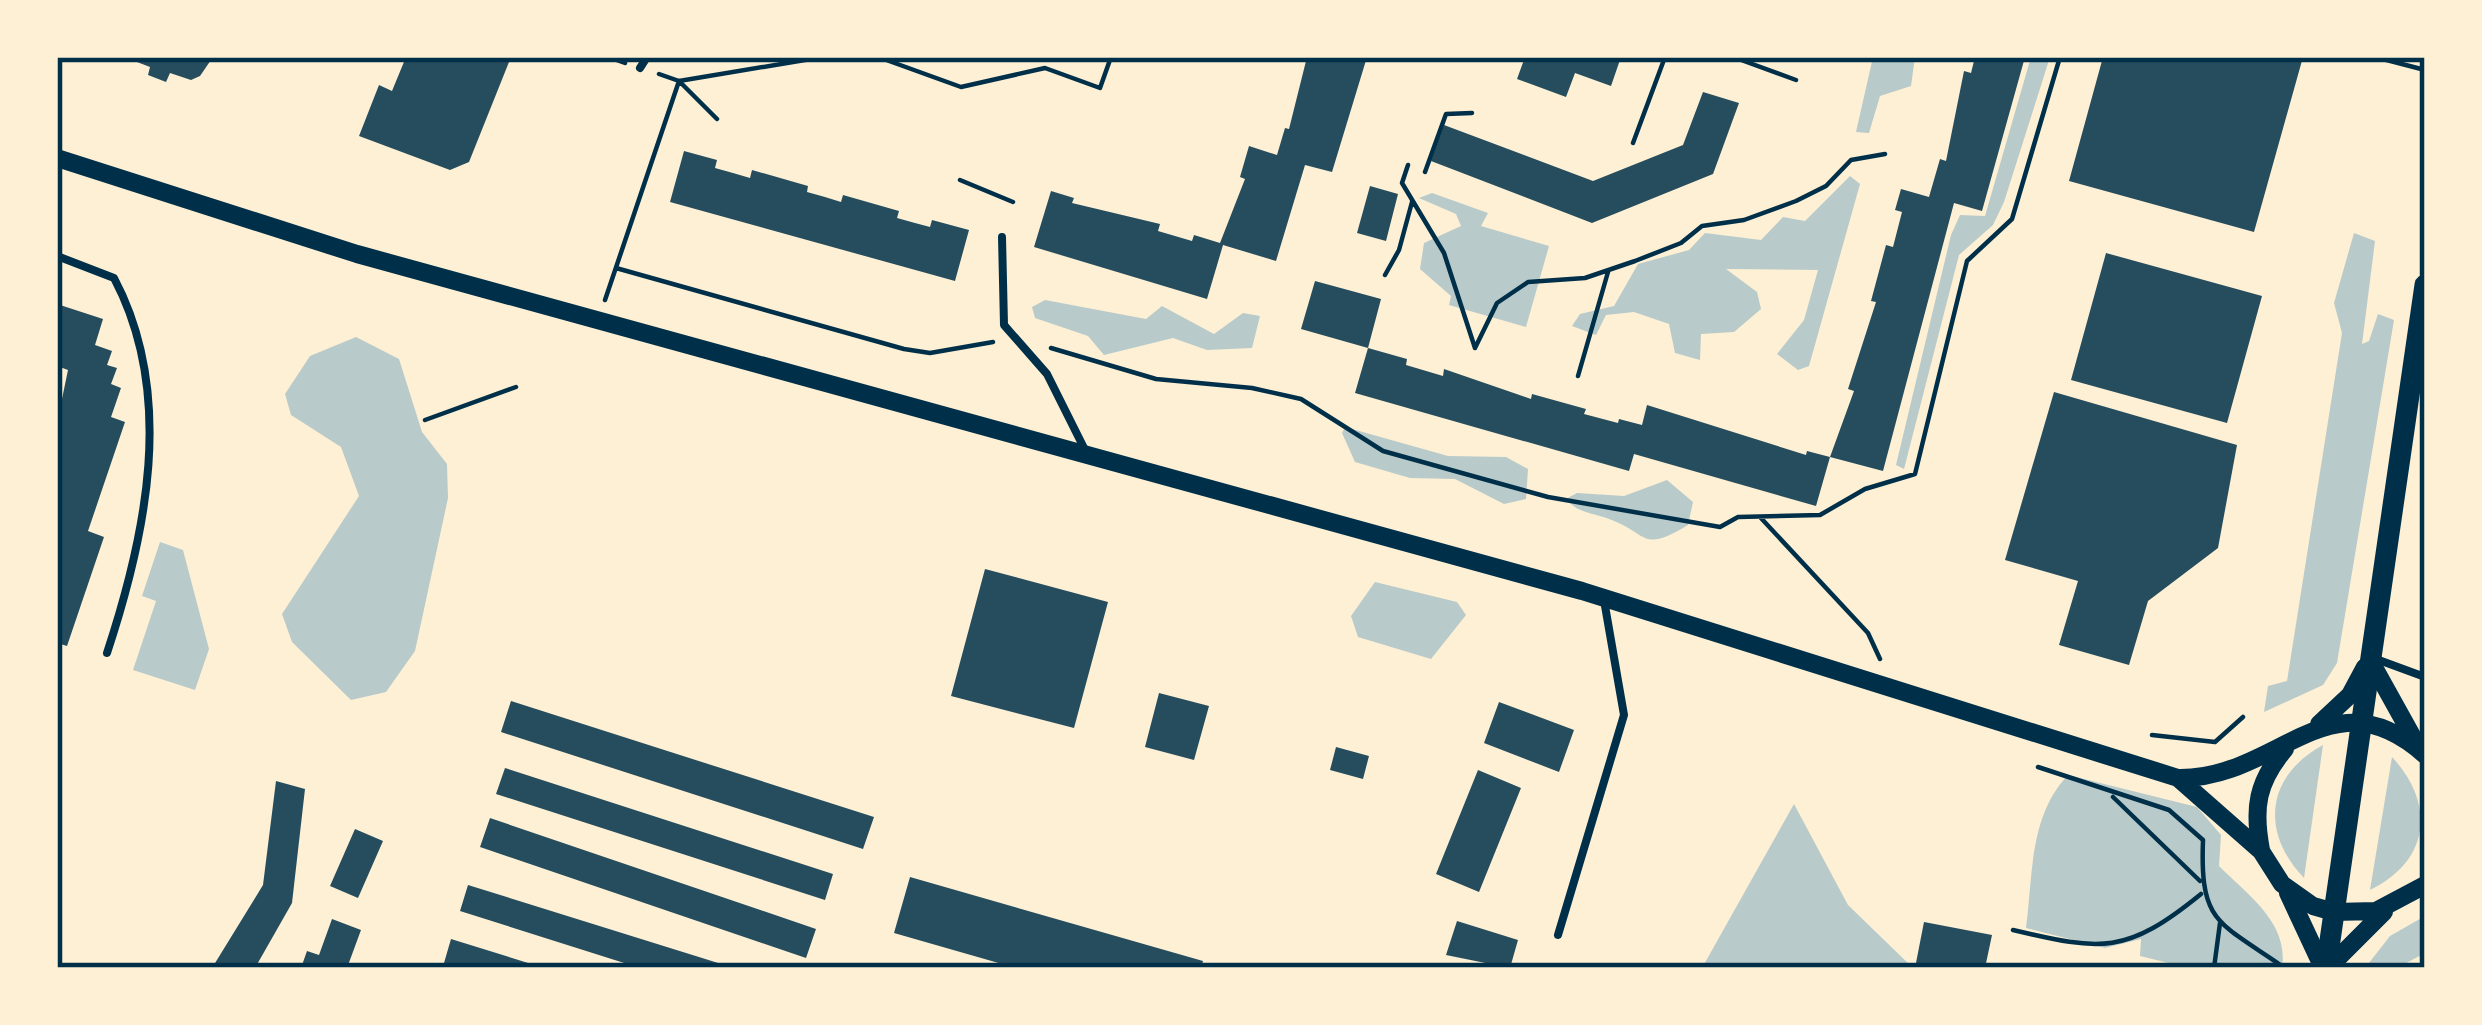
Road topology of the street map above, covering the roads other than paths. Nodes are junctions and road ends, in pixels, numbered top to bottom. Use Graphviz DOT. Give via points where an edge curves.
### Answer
graph roads {
  1 [pos="646,57"];
  2 [pos="640,68"];
  3 [pos="57,158"];
  4 [pos="1002,237"];
  5 [pos="57,256"];
  6 [pos="2425,285"];
  7 [pos="1089,457"];
  8 [pos="1604,598"];
  9 [pos="107,653"];
  10 [pos="2368,656"];
  11 [pos="2425,677"];
  12 [pos="2360,721"];
  13 [pos="2314,728"];
  14 [pos="2288,745"];
  15 [pos="2425,755"];
  16 [pos="2178,778"];
  17 [pos="2261,850"];
  18 [pos="2282,884"];
  19 [pos="2422,884"];
  20 [pos="2396,904"];
  21 [pos="2334,912"];
  22 [pos="1558,935"];
  23 [pos="2326,968"];
  1 -- 2 [label="lane"];
  3 -- 7 [label="street" via="305,239"];
  4 -- 7 [label="lane" via="1004,325 1047,374"];
  5 -- 9 [label="lane" via="114,278 145,390 148,508"];
  6 -- 10 [label="main road"];
  7 -- 8 [label="street"];
  8 -- 16 [label="street"];
  8 -- 22 [label="lane" via="1624,715"];
  10 -- 11 [label="lane"];
  10 -- 12 [label="main road"];
  10 -- 13 [label="street" via="2350,694"];
  10 -- 15 [label="street"];
  12 -- 13 [label="street"];
  12 -- 15 [label="street" via="2389,728"];
  12 -- 21 [label="main road"];
  13 -- 14 [label="street"];
  14 -- 16 [label="street" via="2214,779"];
  14 -- 17 [label="street" via="2256,801"];
  16 -- 17 [label="street"];
  17 -- 18 [label="street"];
  18 -- 21 [label="street"];
  18 -- 23 [label="street"];
  19 -- 20 [label="street"];
  20 -- 21 [label="street"];
  20 -- 23 [label="street"];
  21 -- 23 [label="main road"];
}
